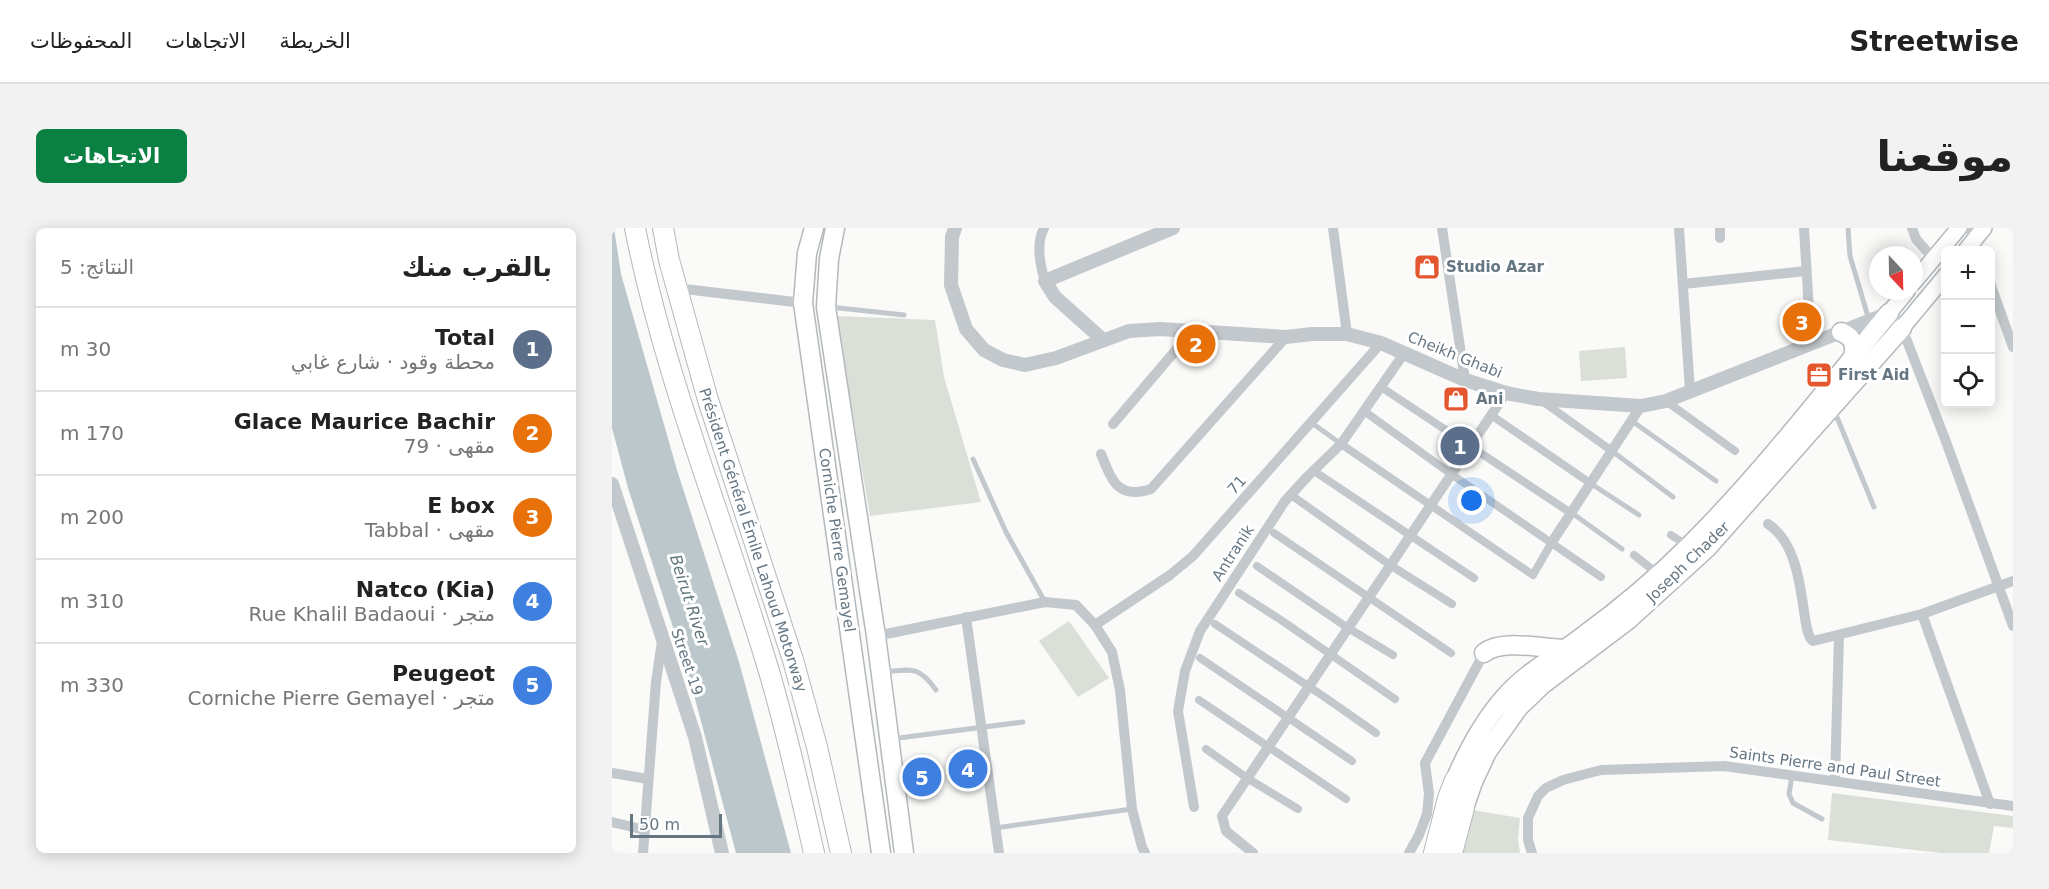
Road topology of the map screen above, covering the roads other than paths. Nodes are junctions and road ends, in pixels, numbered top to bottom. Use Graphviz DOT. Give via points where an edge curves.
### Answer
graph roads {
  1 [pos="635,228"];
  2 [pos="663,228"];
  3 [pos="813,228"];
  4 [pos="836,228"];
  5 [pos="840,228"];
  6 [pos="955,228"];
  7 [pos="1044,228"];
  8 [pos="1173,228"];
  9 [pos="1333,228"];
  10 [pos="1442,228"];
  11 [pos="1679,228"];
  12 [pos="1804,228"];
  13 [pos="1848,228"];
  14 [pos="1912,228"];
  15 [pos="1959,228"];
  16 [pos="1933,258"];
  17 [pos="829,259"];
  18 [pos="1806,271"];
  19 [pos="1923,271"];
  20 [pos="1045,281"];
  21 [pos="1941,281"];
  22 [pos="1683,284"];
  23 [pos="676,288"];
  24 [pos="1995,297"];
  25 [pos="1900,300"];
  26 [pos="803,303"];
  27 [pos="826,307"];
  28 [pos="1889,313"];
  29 [pos="904,315"];
  30 [pos="1869,321"];
  31 [pos="1902,328"];
  32 [pos="1193,330"];
  33 [pos="1841,333"];
  34 [pos="1347,334"];
  35 [pos="1286,337"];
  36 [pos="1103,340"];
  37 [pos="1381,343"];
  38 [pos="1811,344"];
  39 [pos="2013,346"];
  40 [pos="1405,352"];
  41 [pos="1853,357"];
  42 [pos="1465,380"];
  43 [pos="1381,387"];
  44 [pos="1690,392"];
  45 [pos="1506,393"];
  46 [pos="1538,399"];
  47 [pos="1666,401"];
  48 [pos="1641,406"];
  49 [pos="1833,408"];
  50 [pos="1364,411"];
  51 [pos="1491,415"];
  52 [pos="1632,421"];
  53 [pos="1312,423"];
  54 [pos="1113,424"];
  55 [pos="1341,444"];
  56 [pos="1470,446"];
  57 [pos="1612,451"];
  58 [pos="1735,451"];
  59 [pos="1101,454"];
  60 [pos="973,459"];
  61 [pos="1314,471"];
  62 [pos="1451,474"];
  63 [pos="1716,482"];
  64 [pos="1590,483"];
  65 [pos="612,484"];
  66 [pos="1291,495"];
  67 [pos="1673,497"];
  68 [pos="1430,505"];
  69 [pos="1874,507"];
  70 [pos="1571,513"];
  71 [pos="1639,515"];
  72 [pos="1768,524"];
  73 [pos="1274,533"];
  74 [pos="1671,535"];
  75 [pos="1410,536"];
  76 [pos="1552,542"];
  77 [pos="1689,546"];
  78 [pos="1622,549"];
  79 [pos="1634,555"];
  80 [pos="1390,565"];
  81 [pos="1257,566"];
  82 [pos="1658,574"];
  83 [pos="1601,577"];
  84 [pos="1474,578"];
  85 [pos="2013,581"];
  86 [pos="1999,587"];
  87 [pos="1239,593"];
  88 [pos="1368,597"];
  89 [pos="1045,602"];
  90 [pos="1452,604"];
  91 [pos="1922,614"];
  92 [pos="966,617"];
  93 [pos="1215,624"];
  94 [pos="1095,625"];
  95 [pos="2013,626"];
  96 [pos="1348,628"];
  97 [pos="1839,635"];
  98 [pos="876,636"];
  99 [pos="662,641"];
  100 [pos="1563,650"];
  101 [pos="1451,653"];
  102 [pos="1484,653"];
  103 [pos="1329,654"];
  104 [pos="1393,655"];
  105 [pos="1200,658"];
  106 [pos="880,672"];
  107 [pos="1308,686"];
  108 [pos="936,690"];
  109 [pos="1395,699"];
  110 [pos="1198,700"];
  111 [pos="1287,717"];
  112 [pos="1023,722"];
  113 [pos="980,727"];
  114 [pos="1376,733"];
  115 [pos="890,739"];
  116 [pos="1268,746"];
  117 [pos="1206,749"];
  118 [pos="1352,761"];
  119 [pos="612,773"];
  120 [pos="1792,775"];
  121 [pos="1247,778"];
  122 [pos="648,779"];
  123 [pos="1455,780"];
  124 [pos="1835,780"];
  125 [pos="1346,799"];
  126 [pos="1990,804"];
  127 [pos="2013,806"];
  128 [pos="1194,807"];
  129 [pos="1464,808"];
  130 [pos="1132,809"];
  131 [pos="1298,809"];
  132 [pos="1822,819"];
  133 [pos="612,822"];
  134 [pos="995,828"];
  135 [pos="645,830"];
  136 [pos="643,853"];
  137 [pos="722,853"];
  138 [pos="814,853"];
  139 [pos="841,853"];
  140 [pos="881,853"];
  141 [pos="904,853"];
  142 [pos="999,853"];
  143 [pos="1145,853"];
  144 [pos="1253,853"];
  145 [pos="1409,853"];
  146 [pos="1434,853"];
  147 [pos="1452,853"];
  148 [pos="1532,853"];
  1 -- 138 [label="highway, Président Général Émile Lahoud Motorway" via="682,408 768,668"];
  2 -- 23 [label="highway, Président Général Émile Lahoud Motorway"];
  3 -- 26 [label="highway, Corniche Pierre Gemayel"];
  4 -- 17 [label="highway, Corniche Pierre Gemayel"];
  5 -- 17 [label="highway"];
  6 -- 36 [label="street, Cheikh Ghabi" via="951,285 966,329 984,350 1025,365"];
  7 -- 20 [label="street" via="1040,237"];
  8 -- 20 [label="street"];
  9 -- 34 [label="street"];
  10 -- 42 [label="street"];
  11 -- 22 [label="street"];
  12 -- 18 [label="street"];
  13 -- 30 [label="lane" via="1850,256"];
  14 -- 16 [label="street"];
  15 -- 16 [label="main road"];
  16 -- 19 [label="main road"];
  17 -- 27 [label="highway, Corniche Pierre Gemayel"];
  18 -- 22 [label="street"];
  18 -- 38 [label="street"];
  20 -- 36 [label="street" via="1055,297"];
  21 -- 31 [label="main road, Joseph Chader"];
  22 -- 44 [label="street"];
  23 -- 26 [label="street"];
  23 -- 139 [label="highway, Président Général Émile Lahoud Motorway" via="708,400 793,660"];
  24 -- 39 [label="street"];
  25 -- 28 [label="main road, Joseph Chader"];
  26 -- 140 [label="highway, Corniche Pierre Gemayel"];
  27 -- 29 [label="lane"];
  27 -- 98 [label="highway, Corniche Pierre Gemayel"];
  28 -- 30 [label="street, Cheikh Ghabi"];
  28 -- 31 [label="street"];
  28 -- 41 [label="highway, Joseph Chader"];
  30 -- 33 [label="street, Cheikh Ghabi"];
  31 -- 49 [label="highway, Joseph Chader"];
  31 -- 86 [label="street"];
  32 -- 35 [label="street, Cheikh Ghabi"];
  32 -- 36 [label="street, Cheikh Ghabi" via="1129,331"];
  32 -- 54 [label="street"];
  33 -- 38 [label="street, Cheikh Ghabi"];
  33 -- 41 [label="highway" via="1854,344"];
  34 -- 35 [label="street, Cheikh Ghabi"];
  34 -- 37 [label="street, Cheikh Ghabi"];
  35 -- 59 [label="street" via="1151,489 1138,493 1121,490 1112,480"];
  37 -- 40 [label="street, Cheikh Ghabi"];
  37 -- 53 [label="street, 71"];
  38 -- 44 [label="street, Cheikh Ghabi"];
  40 -- 42 [label="street, Cheikh Ghabi"];
  40 -- 43 [label="street, Antranik"];
  41 -- 77 [label="highway, Joseph Chader"];
  42 -- 45 [label="street, Cheikh Ghabi"];
  43 -- 50 [label="street, Antranik"];
  43 -- 56 [label="street"];
  44 -- 47 [label="street, Cheikh Ghabi"];
  45 -- 46 [label="street, Cheikh Ghabi"];
  45 -- 51 [label="street"];
  46 -- 48 [label="street, Cheikh Ghabi"];
  46 -- 57 [label="street"];
  47 -- 48 [label="street, Cheikh Ghabi"];
  47 -- 58 [label="street"];
  48 -- 52 [label="street"];
  49 -- 69 [label="lane"];
  49 -- 129 [label="highway, Joseph Chader" via="1707,548 1628,620 1543,684 1518,708 1487,752"];
  50 -- 55 [label="street, Antranik"];
  50 -- 62 [label="street"];
  51 -- 56 [label="street"];
  51 -- 64 [label="street"];
  52 -- 57 [label="street"];
  52 -- 63 [label="lane"];
  53 -- 55 [label="lane"];
  53 -- 94 [label="street, 71" via="1193,556"];
  55 -- 61 [label="street, Antranik"];
  55 -- 68 [label="street"];
  56 -- 62 [label="street"];
  56 -- 70 [label="street"];
  57 -- 64 [label="street"];
  57 -- 67 [label="lane"];
  60 -- 89 [label="lane" via="1006,532"];
  61 -- 66 [label="street, Antranik"];
  61 -- 75 [label="street"];
  62 -- 68 [label="street"];
  62 -- 76 [label="street"];
  64 -- 70 [label="street"];
  64 -- 71 [label="lane"];
  65 -- 99 [label="street, Street 19"];
  66 -- 80 [label="street"];
  66 -- 128 [label="street, Antranik" via="1203,626 1185,671 1178,711"];
  68 -- 75 [label="street"];
  68 -- 76 [label="street" via="1533,574"];
  70 -- 76 [label="street"];
  70 -- 78 [label="lane"];
  72 -- 97 [label="street" via="1781,534 1796,563 1808,637 1815,641"];
  73 -- 88 [label="street"];
  74 -- 77 [label="street"];
  75 -- 80 [label="street"];
  75 -- 84 [label="street"];
  76 -- 83 [label="street"];
  77 -- 82 [label="highway, Joseph Chader"];
  79 -- 82 [label="street"];
  80 -- 88 [label="street"];
  80 -- 90 [label="street"];
  81 -- 96 [label="street"];
  82 -- 100 [label="highway, Joseph Chader"];
  85 -- 86 [label="street"];
  86 -- 91 [label="street"];
  86 -- 95 [label="street"];
  87 -- 103 [label="street"];
  88 -- 96 [label="street"];
  88 -- 101 [label="street"];
  89 -- 92 [label="street"];
  89 -- 94 [label="street" via="1076,605"];
  91 -- 97 [label="street"];
  91 -- 126 [label="street"];
  92 -- 98 [label="street"];
  92 -- 113 [label="street"];
  93 -- 107 [label="street"];
  94 -- 130 [label="street" via="1112,652 1120,690"];
  96 -- 103 [label="street"];
  96 -- 104 [label="street"];
  97 -- 124 [label="street"];
  98 -- 106 [label="highway, Corniche Pierre Gemayel"];
  99 -- 122 [label="street"];
  99 -- 137 [label="street, Street 19" via="695,737"];
  100 -- 102 [label="highway" via="1500,645"];
  100 -- 123 [label="highway, Joseph Chader" via="1505,697 1481,729"];
  102 -- 145 [label="street" via="1425,763 1427,814"];
  103 -- 107 [label="street"];
  103 -- 109 [label="street"];
  105 -- 111 [label="street"];
  106 -- 108 [label="lane" via="914,669 926,675"];
  106 -- 115 [label="highway, Corniche Pierre Gemayel"];
  107 -- 111 [label="street"];
  107 -- 114 [label="street"];
  110 -- 116 [label="street"];
  111 -- 116 [label="street"];
  111 -- 118 [label="street"];
  112 -- 113 [label="lane"];
  113 -- 115 [label="lane"];
  113 -- 134 [label="street"];
  115 -- 141 [label="highway, Corniche Pierre Gemayel"];
  116 -- 121 [label="street"];
  116 -- 125 [label="street"];
  117 -- 121 [label="street"];
  119 -- 122 [label="street"];
  120 -- 124 [label="street, Saints Pierre and Paul Street"];
  120 -- 132 [label="lane" via="1789,794 1793,803"];
  120 -- 148 [label="street, Saints Pierre and Paul Street" via="1724,766 1601,770 1563,780 1538,796 1528,818"];
  121 -- 131 [label="street"];
  121 -- 144 [label="street" via="1222,816 1226,831"];
  122 -- 135 [label="street"];
  123 -- 146 [label="highway"];
  124 -- 126 [label="street, Saints Pierre and Paul Street"];
  126 -- 127 [label="street, Saints Pierre and Paul Street"];
  129 -- 147 [label="highway, Joseph Chader"];
  130 -- 134 [label="lane"];
  130 -- 143 [label="street"];
  133 -- 135 [label="street"];
  134 -- 142 [label="street"];
  135 -- 136 [label="street"];
}
